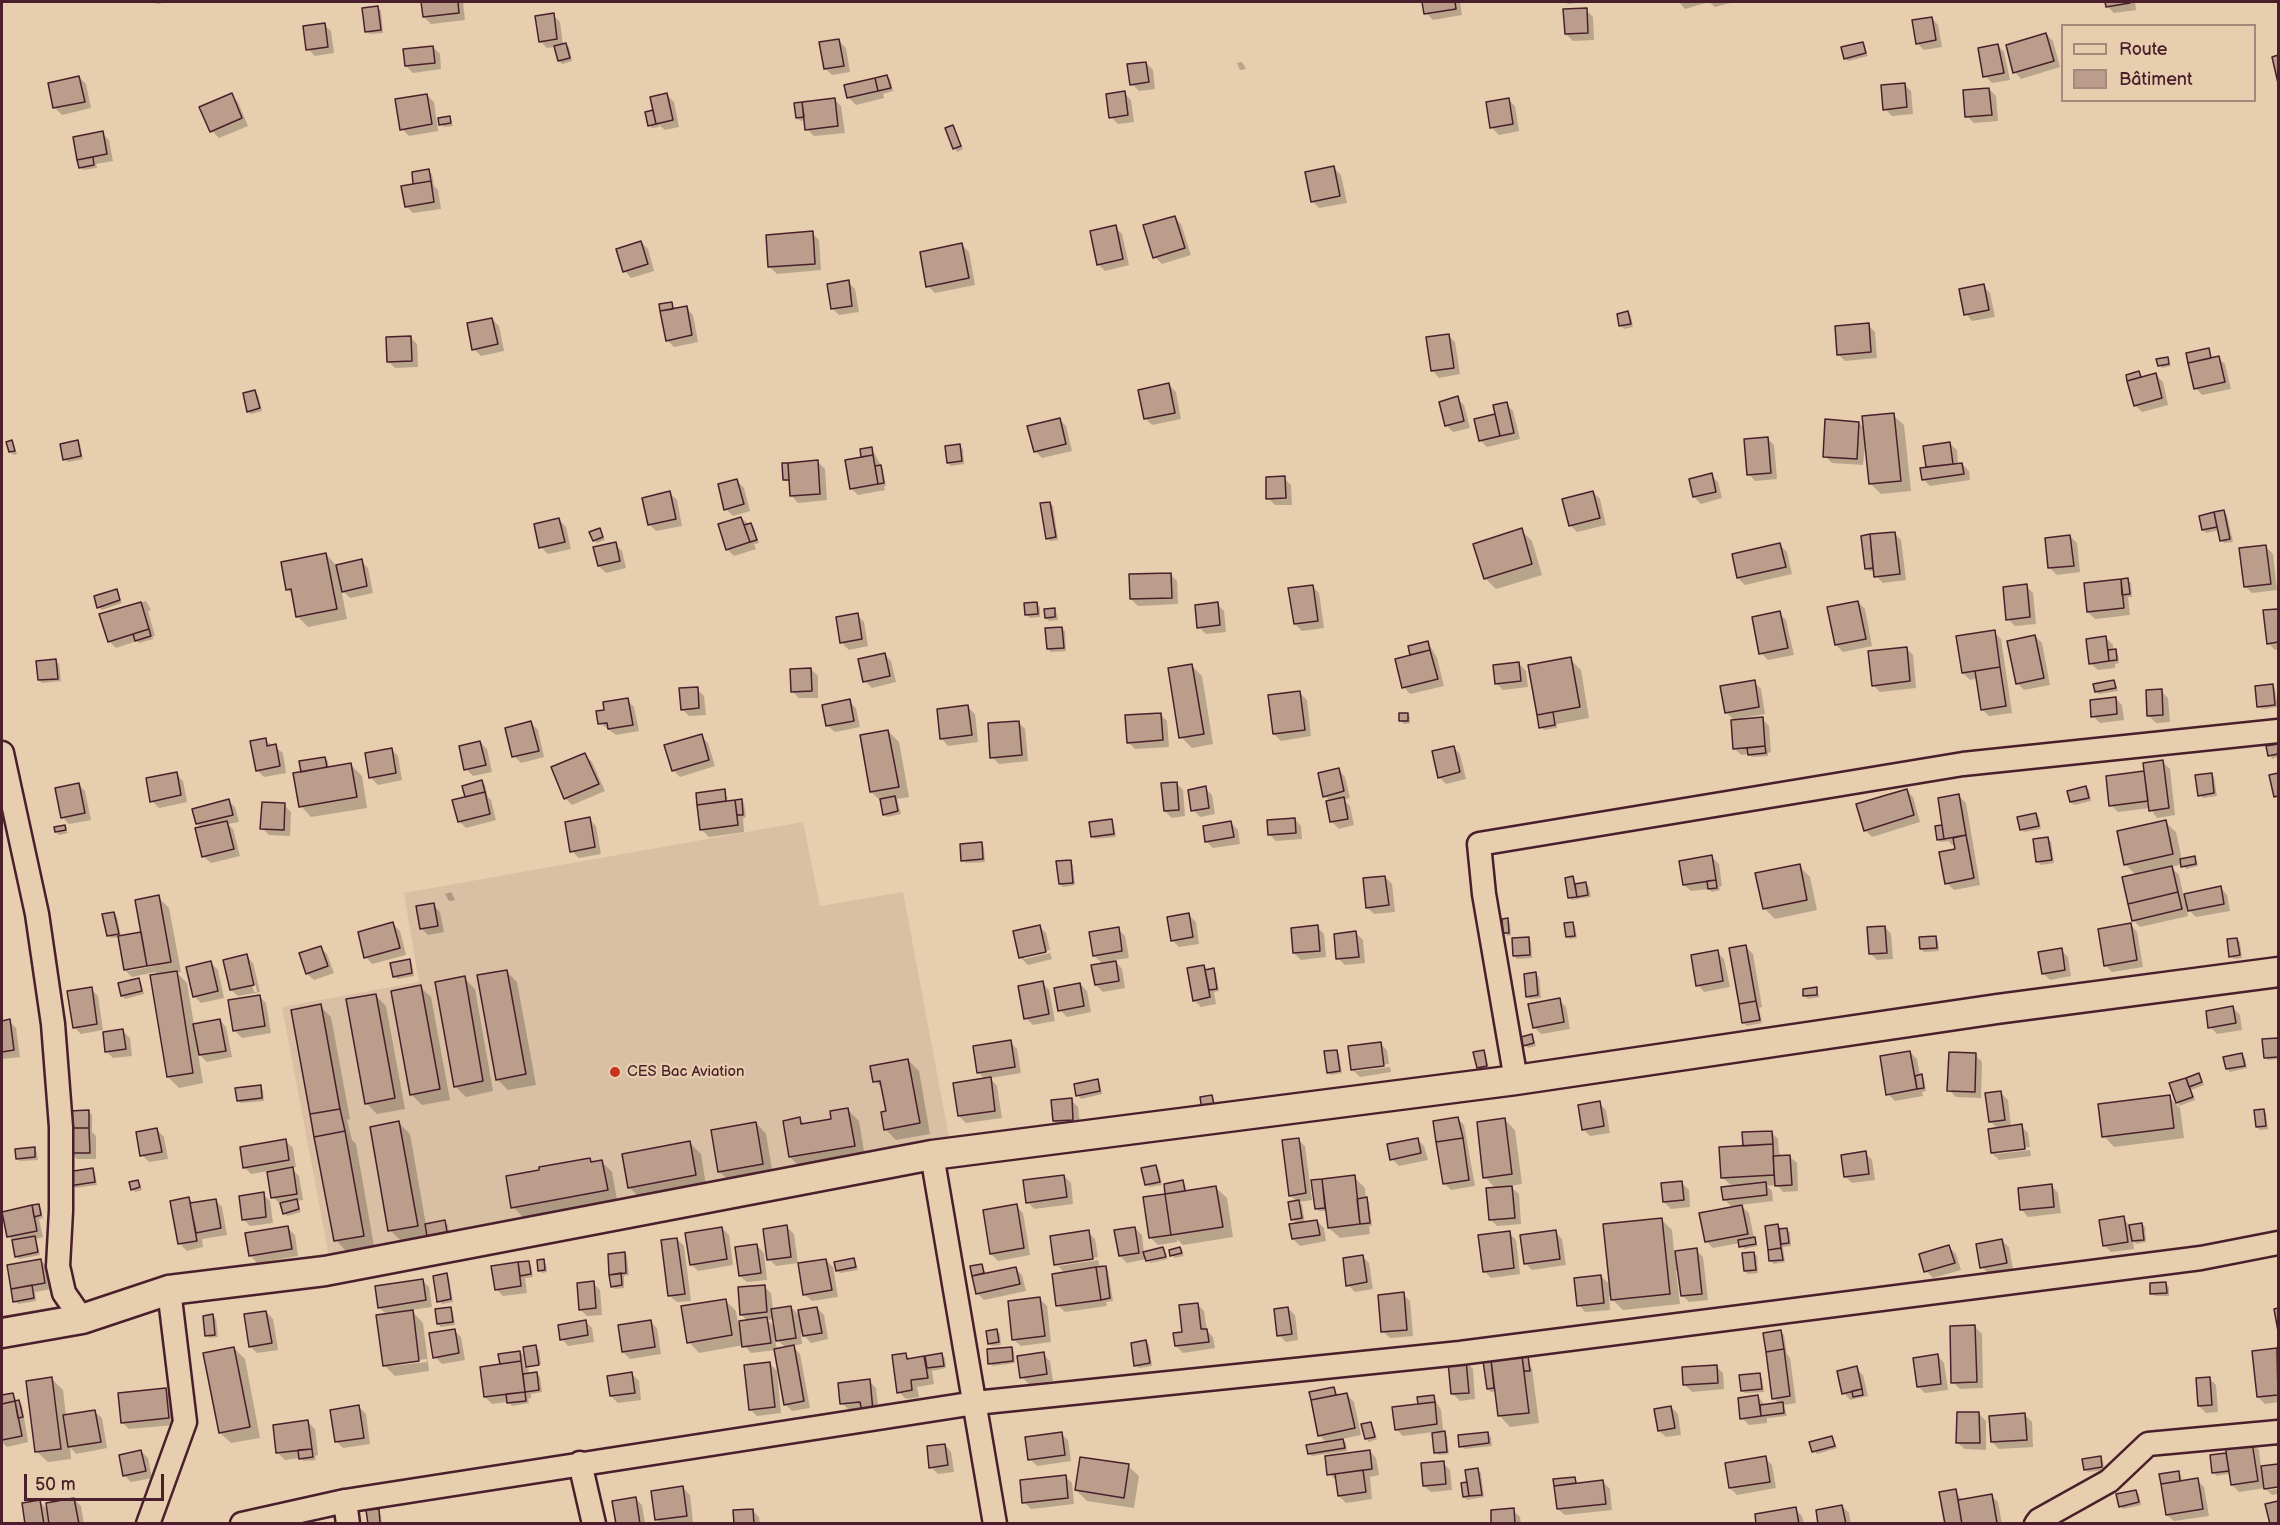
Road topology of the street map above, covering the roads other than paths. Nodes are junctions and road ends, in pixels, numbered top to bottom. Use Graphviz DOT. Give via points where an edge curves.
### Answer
graph roads {
  1 [pos="2278,731"];
  2 [pos="2,753"];
  3 [pos="2278,972"];
  4 [pos="1516,1080"];
  5 [pos="932,1155"];
  6 [pos="2278,1243"];
  7 [pos="169,1290"];
  8 [pos="82,1319"];
  9 [pos="2,1332"];
  10 [pos="975,1403"];
  11 [pos="2278,1432"];
  12 [pos="580,1463"];
  13 [pos="345,1501"];
  14 [pos="148,1524"];
  15 [pos="242,1524"];
  16 [pos="348,1524"];
  17 [pos="594,1524"];
  18 [pos="995,1524"];
  19 [pos="2036,1524"];
  1 -- 4 [label="street" via="1963,764 1479,844"];
  2 -- 8 [label="street" via="38,914 54,1024 62,1127 58,1266 64,1293"];
  3 -- 4 [label="street"];
  4 -- 5 [label="street"];
  5 -- 7 [label="street" via="325,1271"];
  5 -- 10 [label="street"];
  6 -- 10 [label="street" via="2201,1258 1460,1353"];
  7 -- 8 [label="street"];
  7 -- 14 [label="street" via="185,1422"];
  8 -- 9 [label="street"];
  10 -- 12 [label="street"];
  10 -- 18 [label="street"];
  11 -- 19 [label="street" via="2148,1444 2109,1481"];
  12 -- 13 [label="street"];
  12 -- 17 [label="street"];
  13 -- 15 [label="street"];
  13 -- 16 [label="street"];
}
